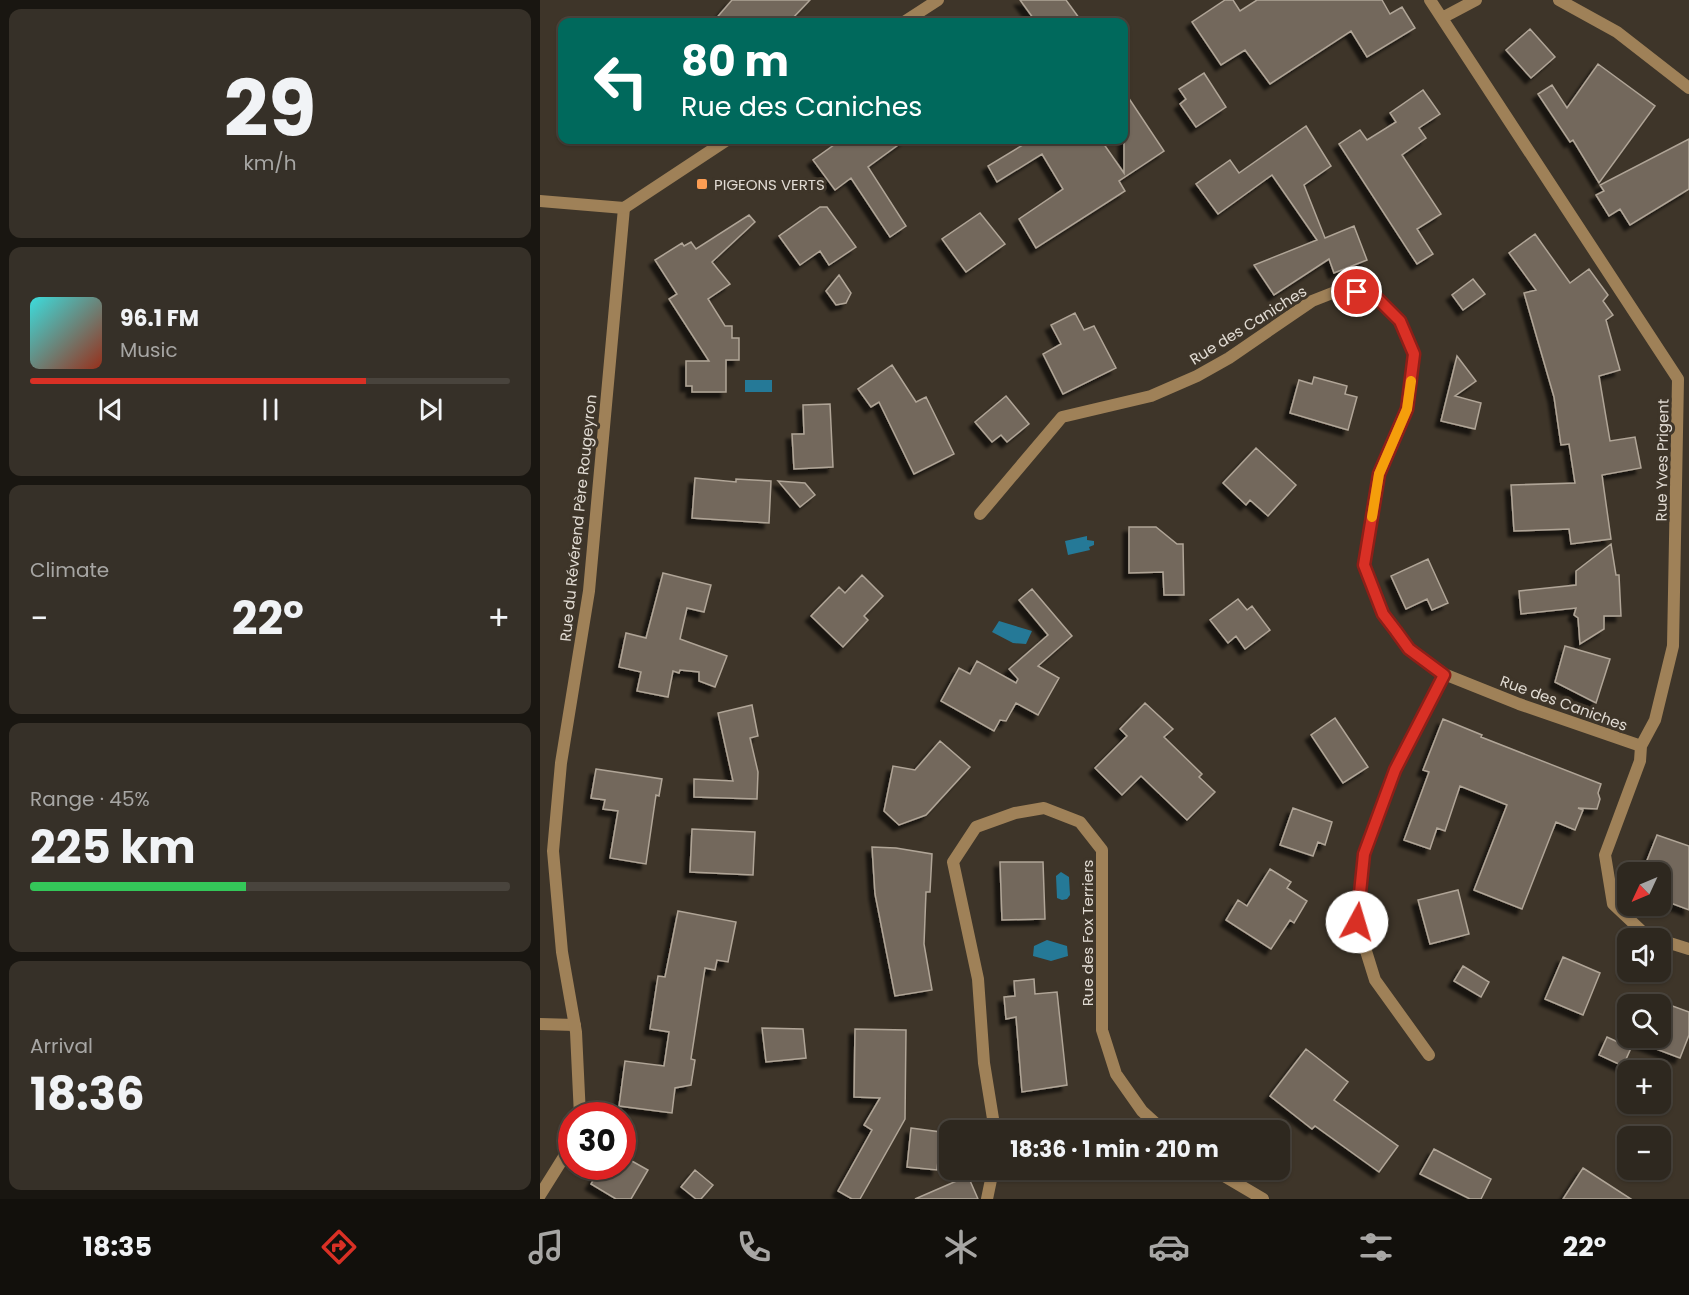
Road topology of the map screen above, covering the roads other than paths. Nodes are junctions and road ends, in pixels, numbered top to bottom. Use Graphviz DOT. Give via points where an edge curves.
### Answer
graph roads {
  1 [pos="938,0"];
  2 [pos="1430,0"];
  3 [pos="1476,0"];
  4 [pos="1559,0"];
  5 [pos="910,18"];
  6 [pos="1442,18"];
  7 [pos="1689,88"];
  8 [pos="721,144"];
  9 [pos="540,201"];
  10 [pos="624,208"];
  11 [pos="980,514"];
  12 [pos="1444,675"];
  13 [pos="1641,746"];
  14 [pos="1638,928"];
  15 [pos="1671,943"];
  16 [pos="1689,949"];
  17 [pos="540,1024"];
  18 [pos="575,1025"];
  19 [pos="1429,1055"];
  20 [pos="579,1102"];
  21 [pos="993,1120"];
  22 [pos="1152,1120"];
  23 [pos="558,1166"];
  24 [pos="991,1180"];
  25 [pos="1231,1180"];
  26 [pos="540,1195"];
  27 [pos="987,1199"];
  28 [pos="1263,1199"];
  1 -- 5 [label="street"];
  2 -- 6 [label="street, Rue Yves Prigent"];
  3 -- 6 [label="street"];
  4 -- 7 [label="street" via="1617,32"];
  6 -- 13 [label="street, Rue Yves Prigent" via="1678,380 1673,646 1655,720"];
  8 -- 10 [label="street"];
  9 -- 10 [label="street"];
  10 -- 18 [label="street, Rue du Révérend Père Rougeyron" via="589,591 561,764 553,851"];
  11 -- 12 [label="street, Rue des Caniches" via="1062,417 1151,396 1197,376 1312,301 1340,290 1374,295 1400,321 1414,354 1407,409 1379,474 1364,565 1383,614 1409,649"];
  12 -- 13 [label="street, Rue des Caniches"];
  12 -- 19 [label="street" via="1395,770 1364,854 1357,922 1375,980"];
  13 -- 14 [label="street, Rue Yves Prigent" via="1640,761 1605,855 1613,904"];
  15 -- 16 [label="street, Rue Yves Prigent"];
  17 -- 18 [label="street"];
  18 -- 20 [label="street, Rue du Révérend Père Rougeyron"];
  21 -- 22 [label="street, Rue des Fox Terriers" via="984,1063 978,979 953,862 975,826 1044,808 1080,822 1102,850 1102,1030 1116,1074"];
  23 -- 26 [label="street"];
  24 -- 27 [label="street"];
  25 -- 28 [label="street"];
}
